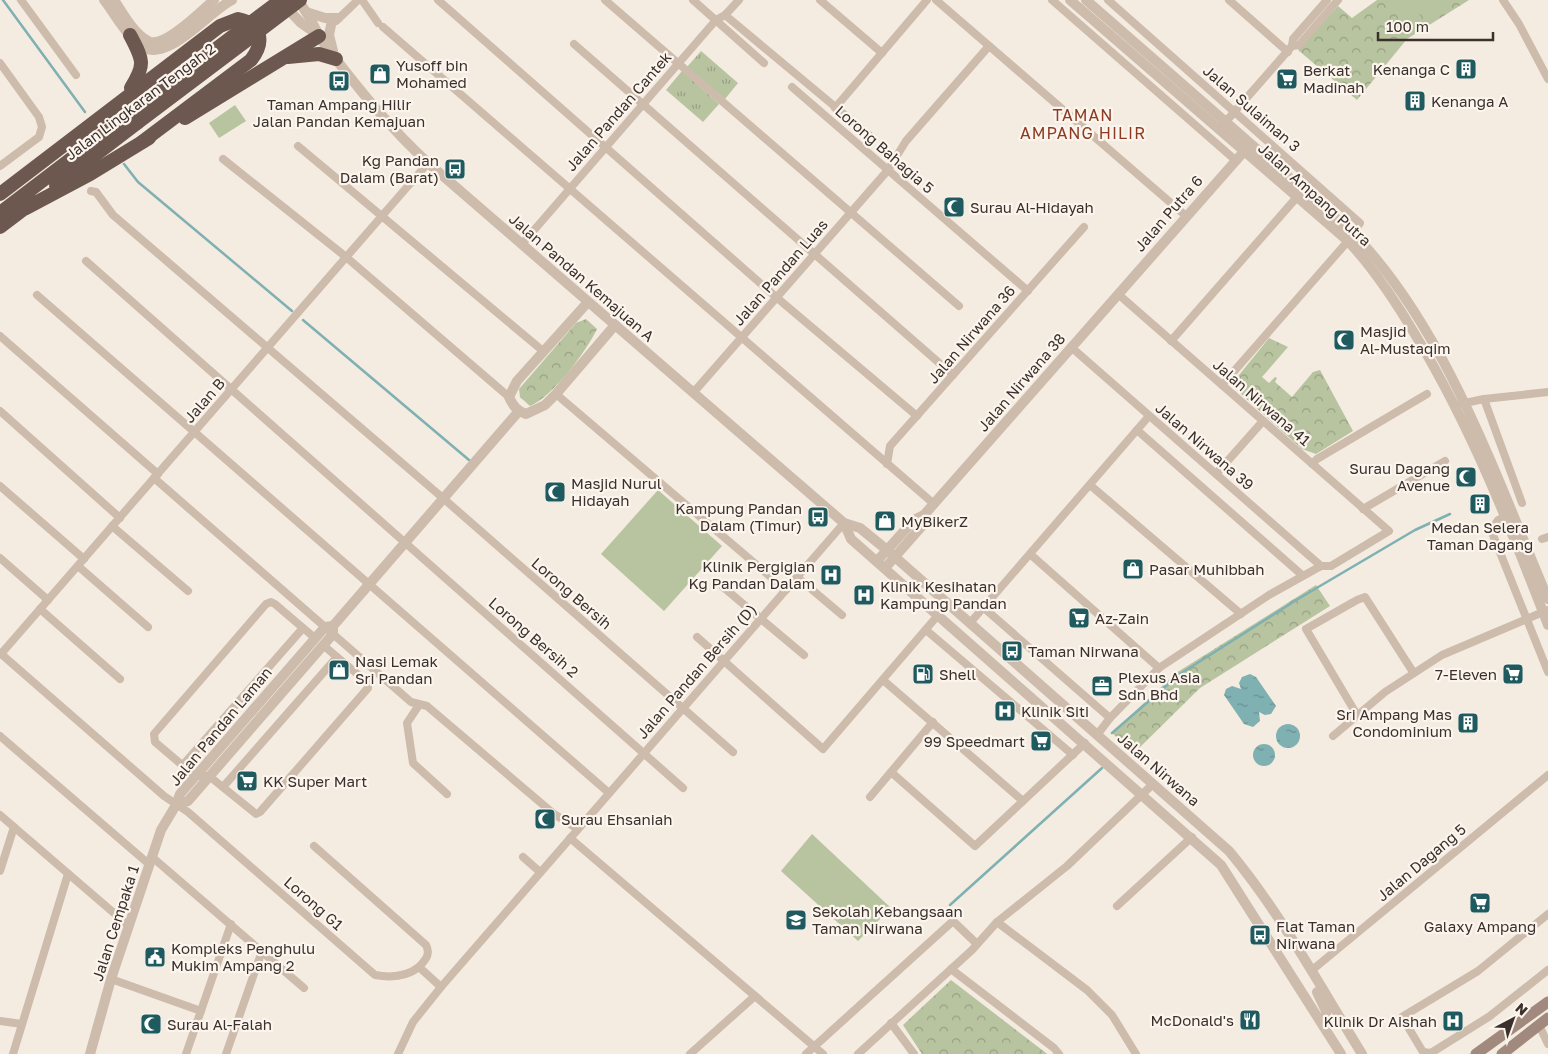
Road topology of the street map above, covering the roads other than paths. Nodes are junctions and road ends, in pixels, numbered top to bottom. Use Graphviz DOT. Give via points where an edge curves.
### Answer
graph roads {
  1 [pos="21,0"];
  2 [pos="104,0"];
  3 [pos="114,0"];
  4 [pos="214,0"];
  5 [pos="232,0"];
  6 [pos="276,0"];
  7 [pos="281,0"];
  8 [pos="296,0"];
  9 [pos="360,0"];
  10 [pos="438,0"];
  11 [pos="605,0"];
  12 [pos="693,0"];
  13 [pos="739,0"];
  14 [pos="820,0"];
  15 [pos="927,0"];
  16 [pos="936,0"];
  17 [pos="1052,0"];
  18 [pos="1070,0"];
  19 [pos="1086,0"];
  20 [pos="1108,0"];
  21 [pos="1229,0"];
  22 [pos="1327,0"];
  23 [pos="1338,0"];
  24 [pos="1503,0"];
  25 [pos="303,6"];
  26 [pos="725,14"];
  27 [pos="716,20"];
  28 [pos="335,21"];
  29 [pos="130,36"];
  30 [pos="319,36"];
  31 [pos="574,44"];
  32 [pos="989,46"];
  33 [pos="1290,49"];
  34 [pos="882,53"];
  35 [pos="284,57"];
  36 [pos="336,59"];
  37 [pos="0,63"];
  38 [pos="677,63"];
  39 [pos="764,63"];
  40 [pos="76,75"];
  41 [pos="1548,79"];
  42 [pos="792,87"];
  43 [pos="125,97"];
  44 [pos="642,104"];
  45 [pos="835,108"];
  46 [pos="1235,112"];
  47 [pos="134,118"];
  48 [pos="1223,126"];
  49 [pos="869,135"];
  50 [pos="142,142"];
  51 [pos="298,146"];
  52 [pos="607,146"];
  53 [pos="1245,147"];
  54 [pos="1233,158"];
  55 [pos="222,159"];
  56 [pos="428,163"];
  57 [pos="0,166"];
  58 [pos="888,170"];
  59 [pos="1218,178"];
  60 [pos="569,189"];
  61 [pos="91,191"];
  62 [pos="0,194"];
  63 [pos="1297,197"];
  64 [pos="26,208"];
  65 [pos="0,213"];
  66 [pos="850,213"];
  67 [pos="382,216"];
  68 [pos="1186,216"];
  69 [pos="0,227"];
  70 [pos="1084,227"];
  71 [pos="1351,237"];
  72 [pos="522,244"];
  73 [pos="814,254"];
  74 [pos="346,257"];
  75 [pos="86,261"];
  76 [pos="1140,268"];
  77 [pos="1028,291"];
  78 [pos="1118,294"];
  79 [pos="37,295"];
  80 [pos="776,297"];
  81 [pos="588,302"];
  82 [pos="959,306"];
  83 [pos="615,325"];
  84 [pos="0,336"];
  85 [pos="740,339"];
  86 [pos="1172,341"];
  87 [pos="268,347"];
  88 [pos="1071,347"];
  89 [pos="543,351"];
  90 [pos="953,375"];
  91 [pos="1222,385"];
  92 [pos="231,389"];
  93 [pos="1548,392"];
  94 [pos="693,393"];
  95 [pos="556,394"];
  96 [pos="1427,394"];
  97 [pos="509,397"];
  98 [pos="1484,398"];
  99 [pos="1460,404"];
  100 [pos="0,411"];
  101 [pos="519,412"];
  102 [pos="917,416"];
  103 [pos="1149,416"];
  104 [pos="1263,421"];
  105 [pos="195,430"];
  106 [pos="1137,430"];
  107 [pos="1444,461"];
  108 [pos="887,464"];
  109 [pos="1312,464"];
  110 [pos="1216,474"];
  111 [pos="156,476"];
  112 [pos="1090,485"];
  113 [pos="0,486"];
  114 [pos="444,499"];
  115 [pos="1522,503"];
  116 [pos="934,504"];
  117 [pos="1363,509"];
  118 [pos="1508,515"];
  119 [pos="120,518"];
  120 [pos="844,523"];
  121 [pos="112,526"];
  122 [pos="876,541"];
  123 [pos="406,542"];
  124 [pos="900,544"];
  125 [pos="891,554"];
  126 [pos="1030,554"];
  127 [pos="0,558"];
  128 [pos="84,559"];
  129 [pos="881,565"];
  130 [pos="904,565"];
  131 [pos="78,566"];
  132 [pos="1321,566"];
  133 [pos="1302,575"];
  134 [pos="797,577"];
  135 [pos="371,583"];
  136 [pos="723,587"];
  137 [pos="786,590"];
  138 [pos="188,591"];
  139 [pos="1548,599"];
  140 [pos="48,600"];
  141 [pos="984,608"];
  142 [pos="40,609"];
  143 [pos="1545,611"];
  144 [pos="939,614"];
  145 [pos="1241,614"];
  146 [pos="842,615"];
  147 [pos="1527,618"];
  148 [pos="760,619"];
  149 [pos="970,624"];
  150 [pos="1548,625"];
  151 [pos="148,626"];
  152 [pos="303,628"];
  153 [pos="330,629"];
  154 [pos="926,630"];
  155 [pos="697,637"];
  156 [pos="319,642"];
  157 [pos="0,654"];
  158 [pos="804,655"];
  159 [pos="337,657"];
  160 [pos="724,661"];
  161 [pos="1159,668"];
  162 [pos="1413,672"];
  163 [pos="1548,672"];
  164 [pos="120,679"];
  165 [pos="883,680"];
  166 [pos="419,704"];
  167 [pos="683,709"];
  168 [pos="1357,715"];
  169 [pos="1110,718"];
  170 [pos="932,722"];
  171 [pos="1097,735"];
  172 [pos="0,736"];
  173 [pos="1333,736"];
  174 [pos="1085,743"];
  175 [pos="644,752"];
  176 [pos="733,752"];
  177 [pos="1073,755"];
  178 [pos="183,765"];
  179 [pos="891,772"];
  180 [pos="1548,775"];
  181 [pos="195,776"];
  182 [pos="209,776"];
  183 [pos="1153,784"];
  184 [pos="222,787"];
  185 [pos="683,788"];
  186 [pos="610,793"];
  187 [pos="447,794"];
  188 [pos="1143,794"];
  189 [pos="870,797"];
  190 [pos="1024,801"];
  191 [pos="176,805"];
  192 [pos="0,815"];
  193 [pos="14,827"];
  194 [pos="578,828"];
  195 [pos="1192,837"];
  196 [pos="570,838"];
  197 [pos="314,846"];
  198 [pos="523,857"];
  199 [pos="151,861"];
  200 [pos="1243,868"];
  201 [pos="0,870"];
  202 [pos="540,872"];
  203 [pos="68,874"];
  204 [pos="1230,878"];
  205 [pos="1117,906"];
  206 [pos="1548,914"];
  207 [pos="997,922"];
  208 [pos="231,924"];
  209 [pos="129,926"];
  210 [pos="977,944"];
  211 [pos="262,951"];
  212 [pos="419,967"];
  213 [pos="951,969"];
  214 [pos="1548,970"];
  215 [pos="1311,971"];
  216 [pos="111,979"];
  217 [pos="1318,981"];
  218 [pos="441,987"];
  219 [pos="304,988"];
  220 [pos="754,996"];
  221 [pos="1548,1002"];
  222 [pos="201,1011"];
  223 [pos="0,1021"];
  224 [pos="1321,1021"];
  225 [pos="1544,1022"];
  226 [pos="891,1023"];
  227 [pos="22,1024"];
  228 [pos="1548,1044"];
  229 [pos="814,1047"];
  230 [pos="12,1054"];
  231 [pos="90,1054"];
  232 [pos="186,1054"];
  233 [pos="226,1054"];
  234 [pos="398,1054"];
  235 [pos="690,1054"];
  236 [pos="806,1054"];
  237 [pos="822,1054"];
  238 [pos="858,1054"];
  239 [pos="914,1054"];
  240 [pos="1059,1054"];
  241 [pos="1136,1054"];
  242 [pos="1341,1054"];
  243 [pos="1362,1054"];
  244 [pos="1476,1054"];
  245 [pos="1502,1054"];
  1 -- 40 [label="street"];
  2 -- 29 [label="street"];
  3 -- 4 [label="street" via="136,31 148,41 159,43"];
  5 -- 29 [label="street" via="162,50 150,50"];
  6 -- 30 [label="street, Jalan Pandan Kemajuan A"];
  7 -- 47 [label="highway, Jalan Lingkaran Tengah 2, bridge"];
  8 -- 25 [label="street, Jalan Pandan Kemajuan A"];
  9 -- 28 [label="street"];
  9 -- 60 [label="street" via="381,25"];
  10 -- 52 [label="street"];
  11 -- 38 [label="street"];
  12 -- 27 [label="street"];
  13 -- 26 [label="street, Jalan Pandan Cantek"];
  14 -- 34 [label="street"];
  15 -- 34 [label="street"];
  16 -- 32 [label="street"];
  17 -- 54 [label="street"];
  18 -- 48 [label="street, Jalan Ampang Putra"];
  19 -- 48 [label="street, Jalan Ampang Putra"];
  20 -- 46 [label="street, Jalan Sulaiman 3"];
  21 -- 33 [label="street"];
  22 -- 33 [label="street" via="1293,39"];
  23 -- 33 [label="street" via="1299,45"];
  24 -- 41 [label="street"];
  25 -- 28 [label="street"];
  25 -- 30 [label="street, Jalan Pandan Kemajuan A"];
  25 -- 47 [label="highway, Jalan Lingkaran Tengah 2, bridge"];
  26 -- 27 [label="street, Jalan Pandan Cantek"];
  26 -- 45 [label="street"];
  27 -- 38 [label="street, Jalan Pandan Cantek"];
  27 -- 39 [label="street"];
  28 -- 30 [label="street"];
  28 -- 36 [label="street" via="329,35"];
  29 -- 43 [label="highway" via="143,64"];
  30 -- 35 [label="highway"];
  30 -- 36 [label="street, Jalan Pandan Kemajuan A"];
  31 -- 44 [label="street"];
  32 -- 58 [label="street, Jalan Pandan Luas" via="906,141"];
  32 -- 68 [label="street"];
  33 -- 46 [label="street"];
  34 -- 45 [label="street"];
  35 -- 36 [label="highway" via="320,54"];
  35 -- 50 [label="highway"];
  36 -- 56 [label="street, Jalan Pandan Kemajuan A" via="394,132"];
  37 -- 57 [label="street" via="39,117 42,127 39,137"];
  38 -- 44 [label="street, Jalan Pandan Cantek"];
  38 -- 66 [label="street"];
  42 -- 58 [label="street, Lorong Bahagia 5"];
  43 -- 50 [label="highway" via="229,21 246,21 257,31 259,47 250,60"];
  43 -- 62 [label="highway"];
  44 -- 52 [label="street, Jalan Pandan Cantek"];
  44 -- 73 [label="street"];
  45 -- 49 [label="street"];
  46 -- 48 [label="street"];
  46 -- 71 [label="street, Jalan Sulaiman 3" via="1358,219 1360,224"];
  47 -- 64 [label="highway, Jalan Lingkaran Tengah 2"];
  47 -- 65 [label="highway, Jalan Lingkaran Tengah 2"];
  48 -- 53 [label="street, Jalan Ampang Putra"];
  50 -- 64 [label="highway"];
  51 -- 67 [label="street"];
  52 -- 60 [label="street, Jalan Pandan Cantek"];
  52 -- 80 [label="street"];
  53 -- 54 [label="street, Jalan Putra 6"];
  53 -- 59 [label="street, Jalan Putra 6" via="1226,174"];
  53 -- 63 [label="street, Jalan Ampang Putra"];
  53 -- 71 [label="street, Jalan Ampang Putra"];
  54 -- 59 [label="street, Jalan Putra 6"];
  55 -- 74 [label="street"];
  56 -- 67 [label="street, Jalan B"];
  56 -- 72 [label="street, Jalan Pandan Kemajuan A"];
  58 -- 66 [label="street, Jalan Pandan Luas"];
  58 -- 77 [label="street, Lorong Bahagia 5"];
  59 -- 68 [label="street, Jalan Putra 6"];
  60 -- 72 [label="street, Jalan Pandan Cantek"];
  60 -- 85 [label="street"];
  61 -- 87 [label="street, Lorong Bersih" via="96,192 113,215"];
  63 -- 71 [label="street, Jalan Ampang Putra"];
  63 -- 86 [label="street"];
  64 -- 69 [label="highway, Jalan Lingkaran Tengah 2"];
  66 -- 73 [label="street, Jalan Pandan Luas"];
  66 -- 82 [label="street"];
  67 -- 74 [label="street, Jalan B"];
  67 -- 89 [label="street"];
  68 -- 76 [label="street, Jalan Putra 6"];
  70 -- 77 [label="street, Jalan Nirwana 36"];
  71 -- 91 [label="street"];
  71 -- 99 [label="street, Jalan Ampang Putra" via="1394,298"];
  72 -- 81 [label="street, Jalan Pandan Kemajuan A"];
  73 -- 80 [label="street, Jalan Pandan Luas"];
  73 -- 90 [label="street"];
  74 -- 87 [label="street, Jalan B"];
  74 -- 97 [label="street"];
  75 -- 92 [label="street, Lorong Bersih 2"];
  76 -- 78 [label="street, Jalan Nirwana 38"];
  77 -- 90 [label="street, Jalan Nirwana 36"];
  78 -- 86 [label="street, Jalan Nirwana 41"];
  78 -- 88 [label="street, Jalan Nirwana 38"];
  79 -- 105 [label="street"];
  80 -- 85 [label="street, Jalan Pandan Luas"];
  80 -- 102 [label="street"];
  81 -- 83 [label="street, Jalan Pandan Kemajuan A"];
  81 -- 89 [label="street"];
  83 -- 94 [label="street, Jalan Pandan Kemajuan A"];
  83 -- 95 [label="street"];
  84 -- 111 [label="street"];
  85 -- 94 [label="street, Jalan Pandan Luas"];
  85 -- 108 [label="street"];
  86 -- 91 [label="street, Jalan Nirwana 41"];
  87 -- 92 [label="street, Jalan B"];
  87 -- 114 [label="street, Lorong Bersih"];
  88 -- 103 [label="street, Jalan Nirwana 39"];
  88 -- 116 [label="street, Jalan Nirwana 38"];
  89 -- 97 [label="street" via="516,381"];
  90 -- 102 [label="street, Jalan Nirwana 36"];
  91 -- 104 [label="street, Jalan Nirwana 41"];
  92 -- 105 [label="street, Jalan B"];
  92 -- 123 [label="street, Lorong Bersih 2"];
  93 -- 98 [label="street"];
  94 -- 120 [label="street, Jalan Pandan Kemajuan A"];
  95 -- 101 [label="street" via="533,412"];
  95 -- 137 [label="street"];
  96 -- 109 [label="street"];
  97 -- 101 [label="street"];
  98 -- 99 [label="street"];
  98 -- 115 [label="street"];
  99 -- 118 [label="street, Jalan Ampang Putra"];
  100 -- 119 [label="street"];
  101 -- 114 [label="street, Jalan Pandan Laman"];
  102 -- 108 [label="street, Jalan Nirwana 36" via="890,446"];
  103 -- 106 [label="street"];
  103 -- 110 [label="street, Jalan Nirwana 39"];
  104 -- 109 [label="street, Jalan Nirwana 41"];
  104 -- 110 [label="street"];
  105 -- 111 [label="street, Jalan B"];
  105 -- 135 [label="street"];
  106 -- 112 [label="street"];
  106 -- 133 [label="street"];
  107 -- 117 [label="street"];
  108 -- 116 [label="street"];
  109 -- 117 [label="street, Jalan Nirwana 41"];
  110 -- 132 [label="street, Jalan Nirwana 39"];
  111 -- 119 [label="street, Jalan B"];
  111 -- 153 [label="street"];
  112 -- 126 [label="street"];
  112 -- 145 [label="street"];
  113 -- 128 [label="street"];
  114 -- 123 [label="street, Jalan Pandan Laman"];
  114 -- 167 [label="street, Lorong Bersih"];
  116 -- 124 [label="street, Jalan Nirwana 38" via="924,515 922,526"];
  117 -- 132 [label="street, Jalan Nirwana 41" via="1389,531 1330,566"];
  118 -- 139 [label="street, Jalan Ampang Putra"];
  118 -- 143 [label="street, Jalan Ampang Putra"];
  118 -- 147 [label="street" via="1498,520 1491,530"];
  119 -- 121 [label="street, Jalan B"];
  120 -- 122 [label="street, Jalan Pandan Kemajuan A" via="860,528"];
  120 -- 129 [label="street, Jalan Pandan Kemajuan A" via="851,539"];
  120 -- 134 [label="street, Jalan Pandan Bersih (D)"];
  121 -- 128 [label="street, Jalan B"];
  121 -- 138 [label="street"];
  122 -- 124 [label="street"];
  122 -- 125 [label="street, Jalan Pandan Kemajuan A"];
  123 -- 135 [label="street, Jalan Pandan Laman"];
  123 -- 175 [label="street, Lorong Bersih 2"];
  124 -- 125 [label="street, Jalan Nirwana 38"];
  124 -- 130 [label="street"];
  125 -- 129 [label="street, Jalan Nirwana 38"];
  125 -- 130 [label="street, Jalan Nirwana"];
  126 -- 141 [label="street"];
  126 -- 161 [label="street"];
  127 -- 140 [label="street"];
  128 -- 131 [label="street, Jalan B"];
  129 -- 144 [label="street, Jalan Nirwana"];
  130 -- 149 [label="street, Jalan Nirwana"];
  131 -- 140 [label="street, Jalan B"];
  131 -- 151 [label="street"];
  132 -- 133 [label="street"];
  133 -- 145 [label="street"];
  134 -- 137 [label="street, Jalan Pandan Bersih (D)"];
  134 -- 146 [label="street"];
  135 -- 153 [label="street, Jalan Pandan Laman"];
  135 -- 186 [label="street"];
  136 -- 148 [label="street"];
  137 -- 148 [label="street, Jalan Pandan Bersih (D)"];
  140 -- 142 [label="street, Jalan B"];
  141 -- 149 [label="street"];
  141 -- 169 [label="street"];
  142 -- 157 [label="street, Jalan B"];
  142 -- 164 [label="street"];
  143 -- 147 [label="street"];
  143 -- 150 [label="street, Jalan Ampang Putra"];
  144 -- 154 [label="street"];
  144 -- 174 [label="street, Jalan Nirwana"];
  145 -- 161 [label="street"];
  147 -- 162 [label="street" via="1442,655"];
  147 -- 163 [label="street"];
  148 -- 158 [label="street"];
  148 -- 160 [label="street, Jalan Pandan Bersih (D)"];
  149 -- 171 [label="street, Jalan Nirwana"];
  152 -- 156 [label="street"];
  152 -- 178 [label="street"];
  152 -- 178 [label="street" via="276,604 266,604 154,734 155,742"];
  153 -- 156 [label="street, Jalan Pandan Laman"];
  153 -- 166 [label="street" via="411,702"];
  154 -- 165 [label="street"];
  154 -- 177 [label="street"];
  155 -- 160 [label="street"];
  156 -- 159 [label="street"];
  156 -- 181 [label="street, Jalan Pandan Laman"];
  156 -- 182 [label="street, Jalan Pandan Laman"];
  157 -- 191 [label="street, Lorong G1"];
  159 -- 184 [label="street"];
  159 -- 184 [label="street" via="368,683 368,688 296,771 256,814"];
  160 -- 165 [label="street" via="823,749"];
  160 -- 167 [label="street, Jalan Pandan Bersih (D)"];
  161 -- 169 [label="street"];
  162 -- 168 [label="street"];
  162 -- 168 [label="street" via="1365,597 1306,629"];
  165 -- 170 [label="street"];
  166 -- 187 [label="street" via="407,723 412,759"];
  166 -- 194 [label="street" via="427,706 554,814"];
  167 -- 175 [label="street, Jalan Pandan Bersih (D)"];
  167 -- 176 [label="street, Lorong Bersih"];
  168 -- 173 [label="street"];
  169 -- 171 [label="street"];
  170 -- 179 [label="street"];
  170 -- 190 [label="street"];
  171 -- 183 [label="street, Jalan Nirwana"];
  172 -- 199 [label="street"];
  174 -- 177 [label="street"];
  174 -- 188 [label="street, Jalan Nirwana"];
  175 -- 185 [label="street, Lorong Bersih 2"];
  175 -- 186 [label="street, Jalan Pandan Bersih (D)"];
  177 -- 190 [label="street"];
  178 -- 181 [label="street"];
  179 -- 189 [label="street"];
  179 -- 190 [label="street" via="975,846"];
  180 -- 215 [label="street, Jalan Dagang 5"];
  181 -- 182 [label="street"];
  181 -- 191 [label="street, Jalan Pandan Laman" via="180,794"];
  182 -- 184 [label="street"];
  182 -- 191 [label="street, Jalan Pandan Laman" via="188,801"];
  183 -- 188 [label="street"];
  183 -- 200 [label="street, Jalan Nirwana" via="1213,836"];
  186 -- 194 [label="street, Jalan Pandan Bersih (D)"];
  188 -- 195 [label="street, Jalan Nirwana"];
  188 -- 207 [label="street" via="1066,866"];
  191 -- 199 [label="street, Jalan Cempaka 1" via="161,830"];
  191 -- 212 [label="street, Lorong G1" via="375,974 401,976"];
  192 -- 193 [label="street"];
  193 -- 201 [label="street"];
  193 -- 203 [label="street"];
  194 -- 196 [label="street, Jalan Pandan Bersih (D)"];
  195 -- 204 [label="street, Jalan Nirwana"];
  195 -- 205 [label="street"];
  196 -- 202 [label="street, Jalan Pandan Bersih (D)"];
  196 -- 220 [label="street"];
  197 -- 212 [label="street" via="426,945 428,956"];
  198 -- 202 [label="street"];
  199 -- 208 [label="street"];
  199 -- 209 [label="street, Jalan Cempaka 1"];
  200 -- 204 [label="street"];
  200 -- 215 [label="street, Jalan Nirwana"];
  202 -- 218 [label="street, Jalan Pandan Bersih (D)"];
  203 -- 209 [label="street"];
  203 -- 227 [label="street"];
  204 -- 224 [label="street, Jalan Nirwana"];
  206 -- 214 [label="street" via="1478,971 1402,1017 1423,1052 1431,1053 1490,1016"];
  207 -- 210 [label="street"];
  207 -- 241 [label="street" via="1087,990 1112,1015"];
  208 -- 211 [label="street"];
  208 -- 222 [label="street"];
  209 -- 216 [label="street, Jalan Cempaka 1"];
  210 -- 213 [label="street"];
  210 -- 229 [label="street" via="953,921"];
  211 -- 219 [label="street"];
  211 -- 233 [label="street"];
  212 -- 218 [label="street"];
  213 -- 226 [label="street"];
  213 -- 240 [label="street"];
  215 -- 217 [label="street, Jalan Nirwana"];
  216 -- 222 [label="street"];
  216 -- 231 [label="street, Jalan Cempaka 1"];
  217 -- 224 [label="street" via="1317,992 1326,1011 1326,1017"];
  217 -- 243 [label="street, Jalan Nirwana"];
  218 -- 234 [label="street, Jalan Pandan Bersih (D)" via="413,1022"];
  220 -- 229 [label="street"];
  220 -- 235 [label="street"];
  221 -- 244 [label="main road"];
  222 -- 232 [label="street"];
  223 -- 227 [label="street"];
  224 -- 242 [label="street, Jalan Nirwana"];
  225 -- 228 [label="street"];
  225 -- 245 [label="main road"];
  226 -- 238 [label="street"];
  226 -- 239 [label="street"];
  227 -- 230 [label="street"];
  229 -- 236 [label="street"];
  229 -- 237 [label="street"];
}
